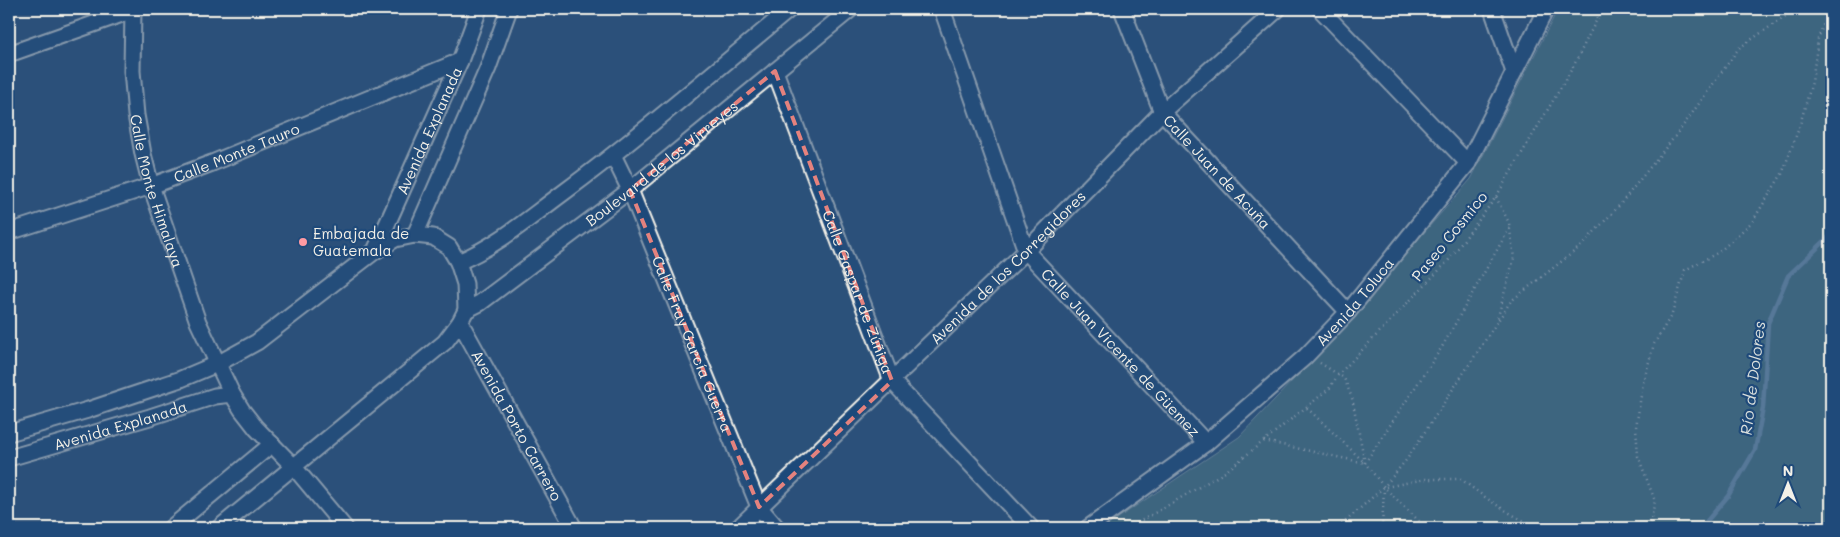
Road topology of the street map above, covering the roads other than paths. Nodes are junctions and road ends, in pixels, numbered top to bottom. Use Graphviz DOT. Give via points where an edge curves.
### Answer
graph roads {
  1 [pos="134,9"];
  2 [pos="479,9"];
  3 [pos="510,9"];
  4 [pos="790,9"];
  5 [pos="851,9"];
  6 [pos="942,9"];
  7 [pos="1122,9"];
  8 [pos="1278,9"];
  9 [pos="1320,9"];
  10 [pos="1492,9"];
  11 [pos="1546,9"];
  12 [pos="9,54"];
  13 [pos="460,61"];
  14 [pos="775,71"];
  15 [pos="1514,72"];
  16 [pos="1162,112"];
  17 [pos="613,155"];
  18 [pos="1468,163"];
  19 [pos="152,186"];
  20 [pos="630,190"];
  21 [pos="9,232"];
  22 [pos="414,236"];
  23 [pos="375,251"];
  24 [pos="1026,251"];
  25 [pos="458,262"];
  26 [pos="1348,312"];
  27 [pos="463,316"];
  28 [pos="219,363"];
  29 [pos="892,381"];
  30 [pos="232,394"];
  31 [pos="9,433"];
  32 [pos="1206,443"];
  33 [pos="272,444"];
  34 [pos="9,458"];
  35 [pos="294,467"];
  36 [pos="759,507"];
  37 [pos="171,528"];
  38 [pos="219,528"];
  39 [pos="345,528"];
  40 [pos="574,528"];
  41 [pos="738,528"];
  42 [pos="777,528"];
  43 [pos="1031,528"];
  44 [pos="1088,528"];
  1 -- 12 [label="street"];
  1 -- 19 [label="street, Calle Monte Himalaya" via="132,71 136,115"];
  2 -- 13 [label="street, Avenida Explanada"];
  3 -- 22 [label="street, Avenida Explanada" via="488,68"];
  4 -- 17 [label="street"];
  5 -- 14 [label="street, Boulevard de los Virreyes"];
  6 -- 24 [label="street, Calle Juan Vicente de Güemez"];
  7 -- 16 [label="street, Calle Juan de Acuña"];
  8 -- 16 [label="street, Avenida de los Corregidores"];
  9 -- 18 [label="street"];
  10 -- 15 [label="street"];
  11 -- 15 [label="street, Avenida Toluca"];
  13 -- 19 [label="street, Calle Monte Tauro"];
  13 -- 23 [label="street, Avenida Explanada"];
  14 -- 20 [label="street, Boulevard de los Virreyes"];
  14 -- 29 [label="street, Calle Gaspar de Zúñiga"];
  15 -- 18 [label="street, Avenida Toluca"];
  16 -- 24 [label="street, Avenida de los Corregidores"];
  16 -- 26 [label="street, Calle Juan de Acuña"];
  17 -- 20 [label="street, Calle Fray García Guerra"];
  17 -- 25 [label="street" via="504,236 474,256"];
  18 -- 26 [label="street, Avenida Toluca"];
  19 -- 21 [label="street, Calle Monte Tauro"];
  19 -- 28 [label="street, Calle Monte Himalaya" via="196,316"];
  20 -- 27 [label="street, Boulevard de los Virreyes"];
  20 -- 36 [label="street, Calle Fray García Guerra"];
  22 -- 23 [label="street, Avenida Explanada" via="395,239"];
  22 -- 25 [label="street" via="433,237 449,246"];
  23 -- 28 [label="street, Avenida Explanada" via="257,342"];
  24 -- 29 [label="street, Avenida de los Corregidores"];
  24 -- 32 [label="street, Calle Juan Vicente de Güemez"];
  25 -- 27 [label="street" via="464,284"];
  26 -- 32 [label="street, Avenida Toluca" via="1305,357"];
  27 -- 35 [label="street" via="445,342"];
  27 -- 40 [label="street, Avenida Porto Carrero"];
  28 -- 30 [label="street, Calle Monte Himalaya"];
  28 -- 31 [label="street, Avenida Explanada" via="181,379"];
  29 -- 36 [label="street, Avenida de los Corregidores"];
  29 -- 43 [label="street, Calle Gaspar de Zúñiga"];
  30 -- 33 [label="street, Calle Monte Himalaya"];
  30 -- 34 [label="street, Avenida Explanada" via="215,396"];
  32 -- 44 [label="street, Avenida Toluca"];
  33 -- 35 [label="street, Calle Monte Himalaya"];
  33 -- 37 [label="street"];
  35 -- 38 [label="street"];
  35 -- 39 [label="street, Calle Monte Himalaya"];
  36 -- 41 [label="street, Avenida de los Corregidores"];
  36 -- 42 [label="street, Calle Fray García Guerra"];
}
